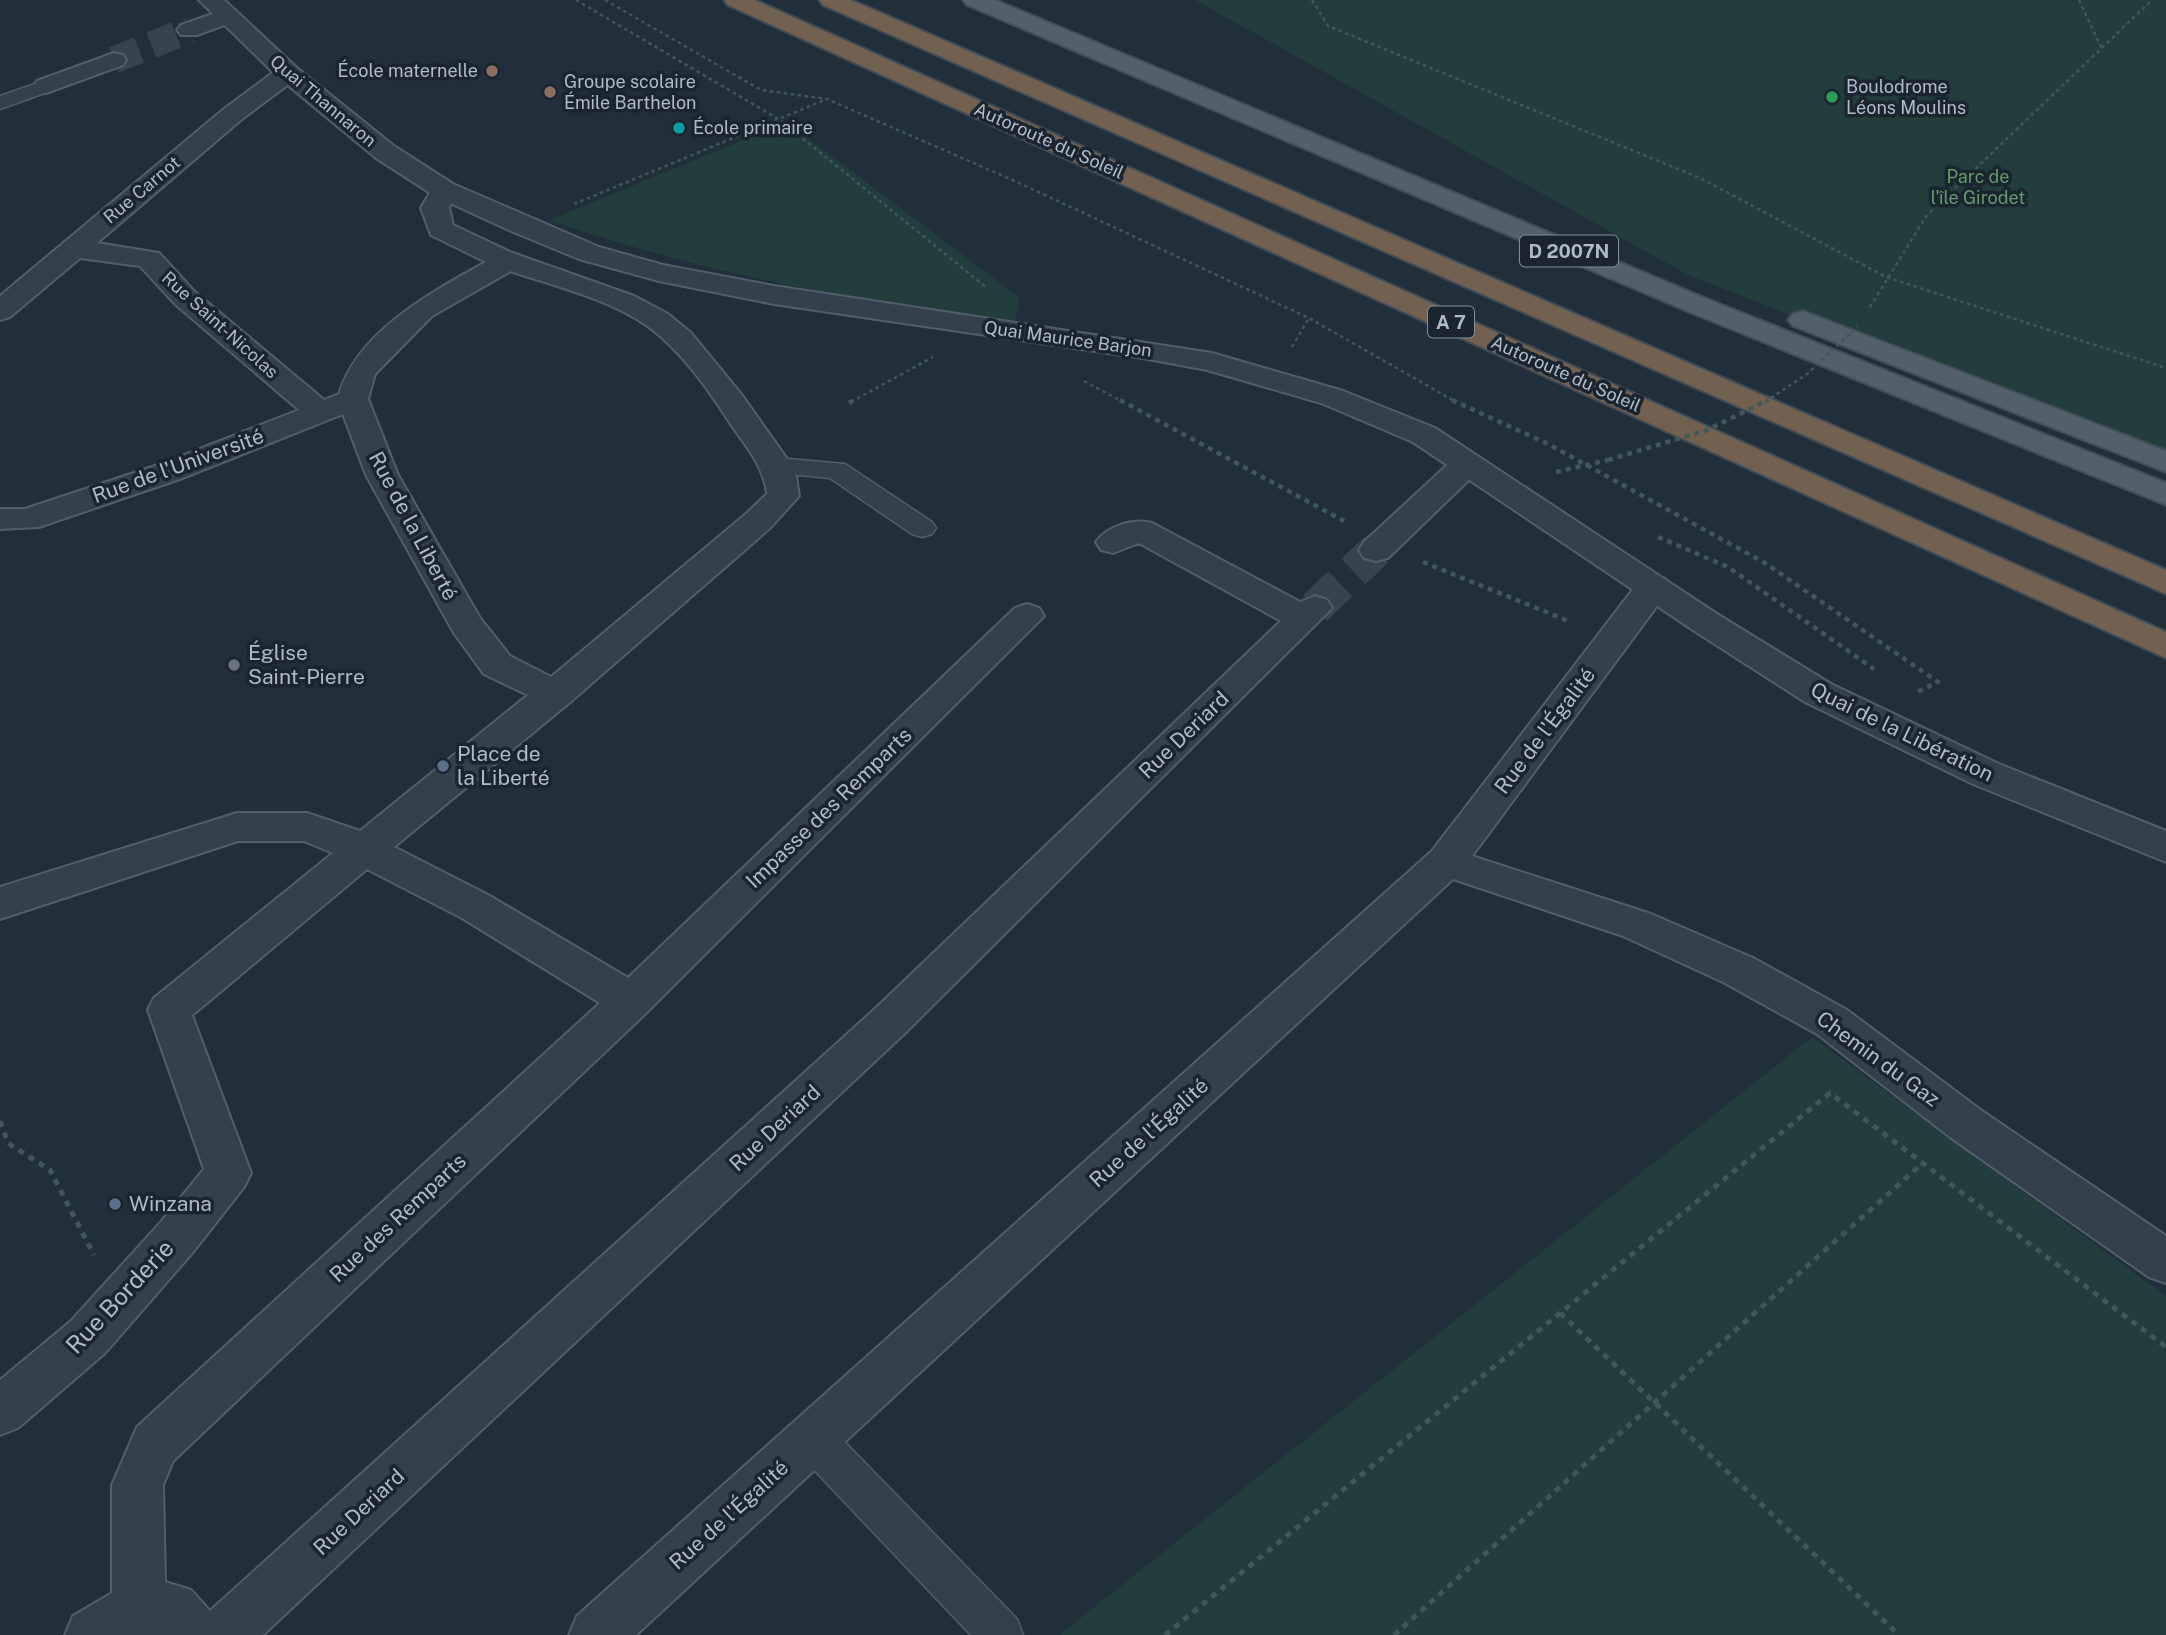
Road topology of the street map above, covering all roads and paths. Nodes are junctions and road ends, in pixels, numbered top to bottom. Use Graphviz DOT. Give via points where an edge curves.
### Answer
graph roads {
  1 [pos="576,0"];
  2 [pos="605,0"];
  3 [pos="736,0"];
  4 [pos="831,0"];
  5 [pos="975,0"];
  6 [pos="1029,0"];
  7 [pos="1312,0"];
  8 [pos="2079,0"];
  9 [pos="2152,0"];
  10 [pos="219,8"];
  11 [pos="190,30"];
  12 [pos="2102,49"];
  13 [pos="114,60"];
  14 [pos="288,73"];
  15 [pos="46,86"];
  16 [pos="827,99"];
  17 [pos="0,103"];
  18 [pos="780,120"];
  19 [pos="444,190"];
  20 [pos="521,225"];
  21 [pos="72,248"];
  22 [pos="508,261"];
  23 [pos="1885,277"];
  24 [pos="0,311"];
  25 [pos="1867,311"];
  26 [pos="1859,324"];
  27 [pos="985,328"];
  28 [pos="2166,368"];
  29 [pos="1082,380"];
  30 [pos="353,399"];
  31 [pos="849,403"];
  32 [pos="320,412"];
  33 [pos="2166,462"];
  34 [pos="1468,464"];
  35 [pos="777,466"];
  36 [pos="1551,473"];
  37 [pos="2166,495"];
  38 [pos="0,519"];
  39 [pos="922,528"];
  40 [pos="1652,534"];
  41 [pos="1113,542"];
  42 [pos="1380,546"];
  43 [pos="2166,583"];
  44 [pos="1653,587"];
  45 [pos="1027,616"];
  46 [pos="1614,640"];
  47 [pos="2166,646"];
  48 [pos="1877,671"];
  49 [pos="556,694"];
  50 [pos="1911,695"];
  51 [pos="2166,847"];
  52 [pos="362,848"];
  53 [pos="1446,862"];
  54 [pos="16,898"];
  55 [pos="631,1001"];
  56 [pos="0,1121"];
  57 [pos="1932,1155"];
  58 [pos="1923,1163"];
  59 [pos="2166,1262"];
  60 [pos="118,1303"];
  61 [pos="1560,1313"];
  62 [pos="2166,1347"];
  63 [pos="1654,1403"];
  64 [pos="0,1412"];
  65 [pos="813,1439"];
  66 [pos="138,1608"];
  67 [pos="92,1635"];
  68 [pos="196,1635"];
  69 [pos="225,1635"];
  70 [pos="596,1635"];
  71 [pos="1001,1635"];
  72 [pos="1165,1635"];
  73 [pos="1394,1635"];
  74 [pos="1899,1635"];
  1 -- 18 [label="path"];
  2 -- 16 [label="path" via="761,90"];
  3 -- 47 [label="highway, Autoroute du Soleil / A 7"];
  4 -- 43 [label="highway, Autoroute du Soleil / A 7"];
  5 -- 37 [label="main road, D 2007N" via="1697,305"];
  6 -- 33 [label="main road, D 2007N" via="1675,269"];
  7 -- 23 [label="path" via="1328,26 1700,178"];
  8 -- 12 [label="path"];
  9 -- 12 [label="path"];
  10 -- 11 [label="street"];
  10 -- 14 [label="street, Quai Thannaron"];
  12 -- 23 [label="path" via="1927,215"];
  13 -- 15 [label="street"];
  14 -- 19 [label="street, Quai Thannaron" via="384,152"];
  14 -- 21 [label="street, Rue Carnot"];
  15 -- 17 [label="lane"];
  16 -- 18 [label="path"];
  16 -- 50 [label="path" via="1309,318 1449,399 1548,444 1765,563 1938,682"];
  18 -- 20 [label="path"];
  18 -- 27 [label="path" via="990,291"];
  19 -- 20 [label="street, Quai Maurice Barjon"];
  19 -- 22 [label="street" via="435,208 441,229"];
  20 -- 27 [label="street, Quai Maurice Barjon" via="589,253 659,273"];
  21 -- 24 [label="street, Rue Carnot"];
  21 -- 32 [label="street, Rue Saint-Nicolas" via="149,259 185,298"];
  22 -- 30 [label="street" via="422,310 361,371"];
  22 -- 35 [label="street" via="540,269 659,320 738,412"];
  23 -- 25 [label="path"];
  23 -- 28 [label="path"];
  26 -- 36 [label="path, bridge" via="1797,381 1734,419 1669,446"];
  27 -- 31 [label="path"];
  27 -- 34 [label="street, Quai Maurice Barjon" via="1143,349 1274,378 1424,435"];
  29 -- 42 [label="path"];
  30 -- 32 [label="street, Rue de l'Université"];
  30 -- 49 [label="street, Rue de la Liberté" via="382,475 466,625 497,665"];
  32 -- 38 [label="street, Rue de l'Université" via="172,471 27,520"];
  34 -- 42 [label="street"];
  34 -- 44 [label="street, Quai Maurice Barjon"];
  35 -- 39 [label="lane" via="836,470"];
  35 -- 49 [label="street" via="783,496"];
  40 -- 48 [label="path" via="1728,567"];
  41 -- 69 [label="street, Rue Deriard" via="1140,530 1309,614 881,1029"];
  42 -- 46 [label="path"];
  44 -- 46 [label="street, Rue de l'Égalité"];
  44 -- 51 [label="street, Quai de la Libération" via="1818,693 1986,775"];
  45 -- 55 [label="street, Impasse des Remparts"];
  46 -- 53 [label="street, Rue de l'Égalité"];
  49 -- 52 [label="street"];
  52 -- 54 [label="street" via="307,827 237,827"];
  52 -- 55 [label="street" via="476,907"];
  52 -- 60 [label="street, Rue Borderie" via="169,1010 228,1173"];
  53 -- 59 [label="street, Chemin du Gaz" via="1637,925 1738,970 1832,1022 1966,1124"];
  53 -- 65 [label="street, Rue de l'Égalité"];
  55 -- 66 [label="street, Rue des Remparts" via="155,1444 137,1485"];
  56 -- 60 [label="path" via="8,1143 50,1170"];
  57 -- 58 [label="path"];
  58 -- 61 [label="path" via="1829,1093"];
  58 -- 62 [label="path"];
  58 -- 63 [label="path"];
  60 -- 64 [label="street, Rue Borderie" via="88,1337"];
  61 -- 63 [label="path"];
  61 -- 72 [label="path"];
  63 -- 73 [label="path"];
  63 -- 74 [label="path"];
  65 -- 70 [label="street, Rue de l'Égalité"];
  65 -- 71 [label="lane"];
  66 -- 67 [label="street"];
  66 -- 68 [label="street" via="172,1609"];
}
